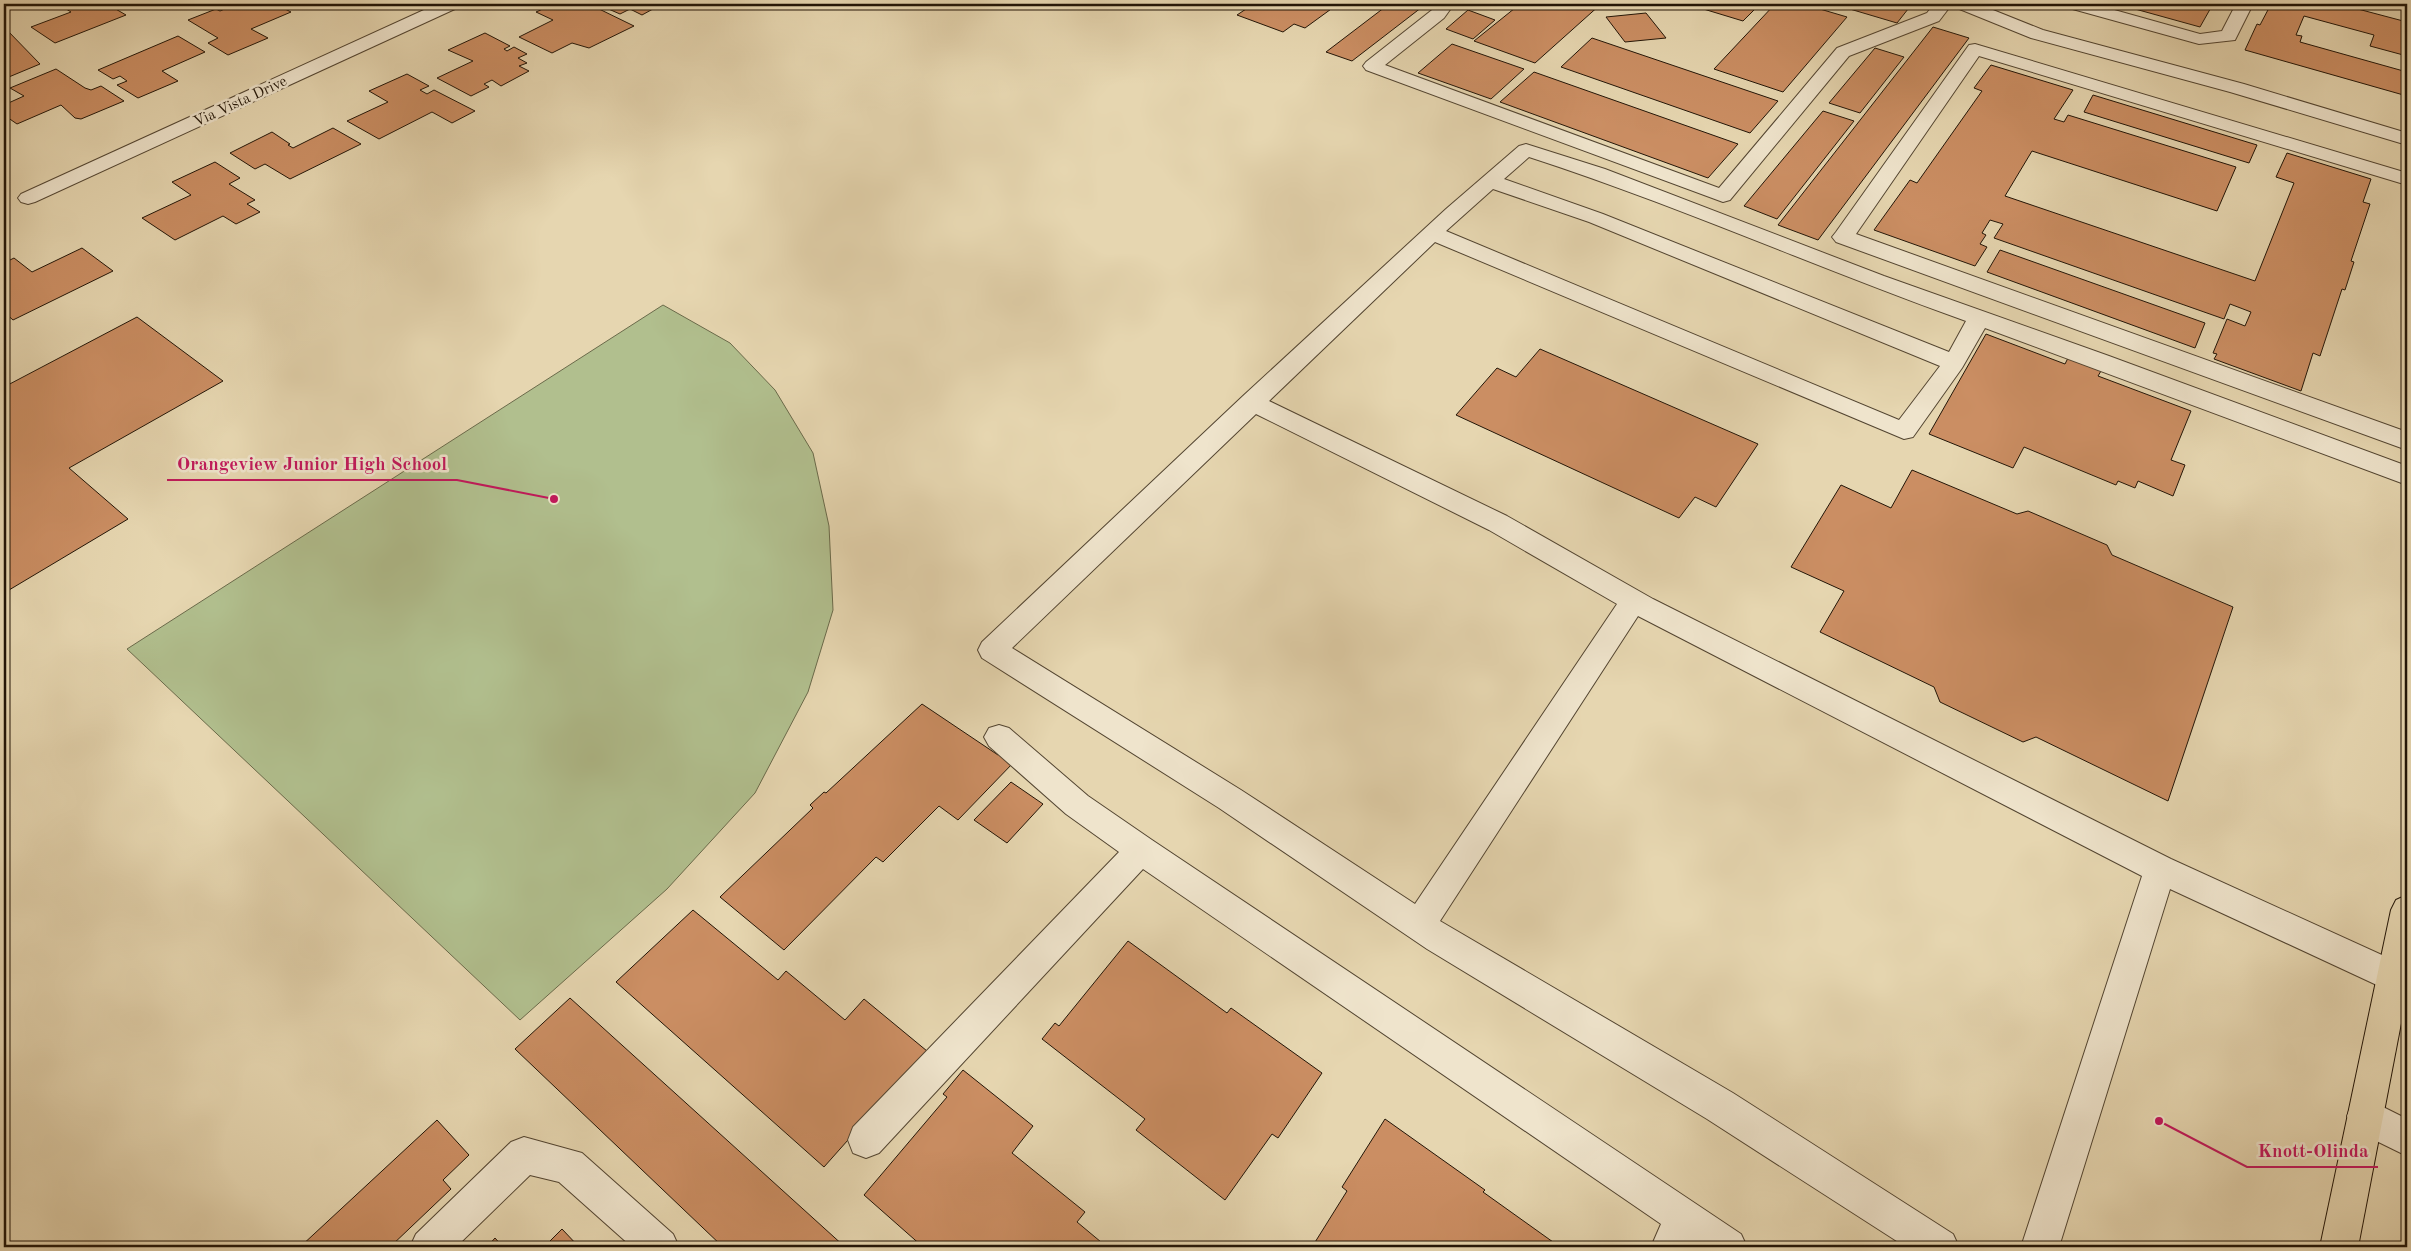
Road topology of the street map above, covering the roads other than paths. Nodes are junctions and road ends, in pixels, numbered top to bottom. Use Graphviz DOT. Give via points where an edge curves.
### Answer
graph roads {
  1 [pos="451,4"];
  2 [pos="1445,4"];
  3 [pos="1943,4"];
  4 [pos="1963,4"];
  5 [pos="2075,4"];
  6 [pos="2244,4"];
  7 [pos="2407,139"];
  8 [pos="2407,179"];
  9 [pos="1489,181"];
  10 [pos="28,198"];
  11 [pos="1432,233"];
  12 [pos="1980,318"];
  13 [pos="1954,364"];
  14 [pos="1252,402"];
  15 [pos="2407,441"];
  16 [pos="2407,476"];
  17 [pos="1634,600"];
  18 [pos="999,737"];
  19 [pos="1141,850"];
  20 [pos="2160,868"];
  21 [pos="2407,910"];
  22 [pos="1419,926"];
  23 [pos="2394,977"];
  24 [pos="2365,1116"];
  25 [pos="2407,1138"];
  26 [pos="866,1140"];
  27 [pos="1677,1233"];
  28 [pos="429,1247"];
  29 [pos="660,1247"];
  30 [pos="1728,1247"];
  31 [pos="1940,1247"];
  32 [pos="2040,1247"];
  33 [pos="2338,1247"];
  1 -- 10 [label="street, Via Vista Drive"];
  2 -- 3 [label="street" via="1438,14 1372,66 1723,196 1842,52 1933,17"];
  4 -- 7 [label="street" via="2037,34 2237,88"];
  5 -- 6 [label="street" via="2199,39 2228,36"];
  8 -- 15 [label="street" via="1975,49 1843,237"];
  9 -- 11 [label="street"];
  9 -- 12 [label="street" via="1526,150 1598,173"];
  9 -- 13 [label="street" via="1596,218"];
  11 -- 13 [label="street" via="1904,431"];
  11 -- 14 [label="street"];
  12 -- 13 [label="street"];
  12 -- 16 [label="street"];
  14 -- 17 [label="street" via="1498,523"];
  14 -- 22 [label="street" via="992,650 1230,800"];
  17 -- 20 [label="street"];
  17 -- 22 [label="street"];
  18 -- 19 [label="street" via="1077,804"];
  19 -- 26 [label="street"];
  19 -- 27 [label="street"];
  20 -- 23 [label="street"];
  20 -- 32 [label="street"];
  21 -- 23 [label="main road"];
  22 -- 31 [label="street" via="1720,1106"];
  23 -- 24 [label="main road"];
  24 -- 25 [label="street"];
  24 -- 33 [label="main road"];
  27 -- 30 [label="street"];
  28 -- 29 [label="street" via="524,1156 568,1166"];
}
